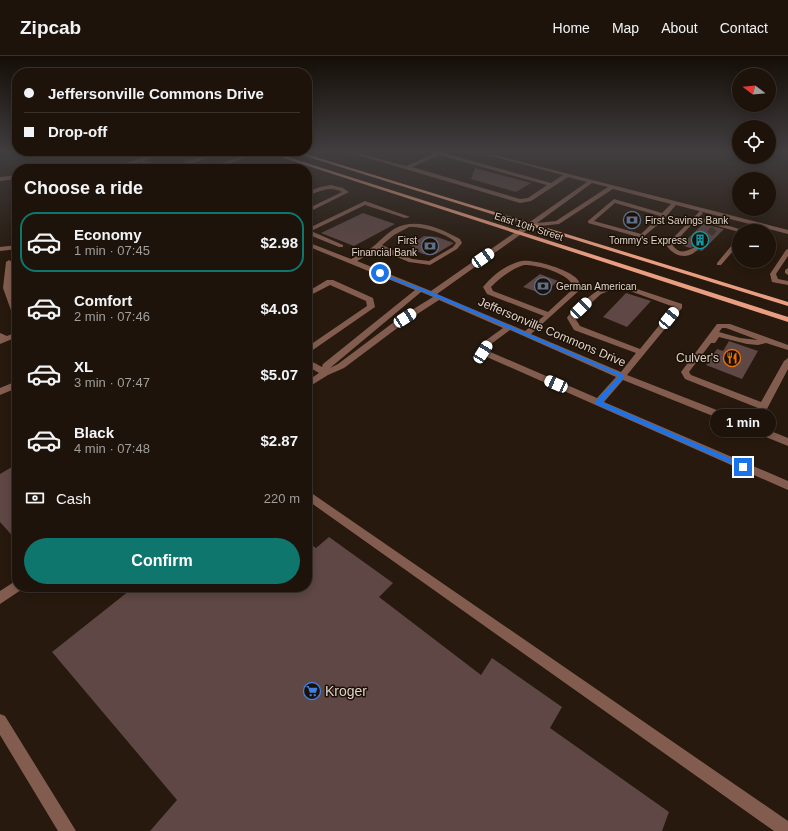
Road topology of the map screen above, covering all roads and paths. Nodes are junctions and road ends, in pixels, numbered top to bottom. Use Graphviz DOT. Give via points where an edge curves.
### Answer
graph roads {
  1 [pos="329,186"];
  2 [pos="330,186"];
  3 [pos="373,186"];
  4 [pos="405,186"];
  5 [pos="471,186"];
  6 [pos="550,186"];
  7 [pos="585,186"];
  8 [pos="612,186"];
  9 [pos="312,192"];
  10 [pos="675,203"];
  11 [pos="312,209"];
  12 [pos="703,210"];
  13 [pos="663,215"];
  14 [pos="407,217"];
  15 [pos="695,218"];
  16 [pos="754,223"];
  17 [pos="530,225"];
  18 [pos="732,229"];
  19 [pos="312,230"];
  20 [pos="788,232"];
  21 [pos="518,233"];
  22 [pos="312,234"];
  23 [pos="312,246"];
  24 [pos="341,246"];
  25 [pos="378,246"];
  26 [pos="12,248"];
  27 [pos="732,248"];
  28 [pos="0,249"];
  29 [pos="695,249"];
  30 [pos="788,251"];
  31 [pos="9,262"];
  32 [pos="12,262"];
  33 [pos="351,262"];
  34 [pos="0,264"];
  35 [pos="719,264"];
  36 [pos="788,283"];
  37 [pos="420,289"];
  38 [pos="312,292"];
  39 [pos="435,295"];
  40 [pos="12,302"];
  41 [pos="788,304"];
  42 [pos="549,315"];
  43 [pos="788,320"];
  44 [pos="509,327"];
  45 [pos="526,334"];
  46 [pos="12,336"];
  47 [pos="2,339"];
  48 [pos="312,341"];
  49 [pos="767,341"];
  50 [pos="317,344"];
  51 [pos="312,348"];
  52 [pos="788,348"];
  53 [pos="641,352"];
  54 [pos="788,361"];
  55 [pos="312,365"];
  56 [pos="324,373"];
  57 [pos="622,376"];
  58 [pos="312,381"];
  59 [pos="708,385"];
  60 [pos="12,386"];
  61 [pos="0,392"];
  62 [pos="598,403"];
  63 [pos="764,407"];
  64 [pos="752,428"];
  65 [pos="788,442"];
  66 [pos="788,486"];
  67 [pos="312,498"];
  68 [pos="12,590"];
  69 [pos="0,598"];
  70 [pos="0,721"];
  71 [pos="68,831"];
  72 [pos="788,831"];
  1 -- 9 [label="street"];
  2 -- 11 [label="street" via="346,192"];
  3 -- 21 [label="main road, East 10th Street"];
  4 -- 17 [label="main road, East 10th Street"];
  5 -- 6 [label="street" via="520,200 529,200"];
  7 -- 17 [label="street"];
  8 -- 10 [label="street"];
  8 -- 17 [label="street" via="557,223"];
  10 -- 12 [label="street"];
  10 -- 13 [label="street"];
  12 -- 15 [label="street"];
  12 -- 16 [label="street"];
  13 -- 13 [label="street" via="642,236 590,222 614,201"];
  14 -- 19 [label="street" via="365,203"];
  15 -- 18 [label="street"];
  15 -- 29 [label="street" via="670,246 676,252 688,254 692,254"];
  16 -- 20 [label="street"];
  17 -- 21 [label="street"];
  17 -- 41 [label="main road, East 10th Street"];
  21 -- 39 [label="street"];
  21 -- 43 [label="main road, East 10th Street"];
  22 -- 24 [label="street"];
  23 -- 33 [label="street, Jeffersonville Commons Drive"];
  25 -- 25 [label="street" via="411,261 430,263 459,243 458,240 424,227 409,225 385,238"];
  25 -- 33 [label="street"];
  26 -- 28 [label="street"];
  27 -- 35 [label="street"];
  30 -- 36 [label="street" via="773,274 776,280"];
  31 -- 32 [label="street"];
  31 -- 34 [label="street"];
  31 -- 40 [label="street" via="7,288"];
  33 -- 37 [label="street, Jeffersonville Commons Drive"];
  37 -- 39 [label="street, Jeffersonville Commons Drive"];
  37 -- 56 [label="street" via="378,326 326,366"];
  38 -- 50 [label="street" via="330,282 370,300 372,307"];
  39 -- 44 [label="street, Jeffersonville Commons Drive"];
  39 -- 56 [label="street" via="341,366"];
  42 -- 42 [label="street" via="490,292 487,287 523,263 534,264 572,278 578,288"];
  42 -- 45 [label="street"];
  44 -- 45 [label="street, Jeffersonville Commons Drive"];
  44 -- 62 [label="street" via="488,343 483,352"];
  45 -- 57 [label="street, Jeffersonville Commons Drive"];
  46 -- 47 [label="street"];
  48 -- 50 [label="street"];
  49 -- 52 [label="street"];
  49 -- 59 [label="street" via="759,343 717,334 694,369"];
  49 -- 59 [label="street" via="727,326 720,326 685,372 688,377"];
  50 -- 51 [label="street"];
  53 -- 53 [label="street" via="679,306 619,285 609,286 602,289 570,318 577,328"];
  53 -- 57 [label="street"];
  54 -- 63 [label="street"];
  55 -- 56 [label="street"];
  56 -- 58 [label="street"];
  57 -- 62 [label="street"];
  57 -- 64 [label="street, Jeffersonville Commons Drive"];
  59 -- 63 [label="street"];
  60 -- 61 [label="street"];
  62 -- 66 [label="street"];
  63 -- 64 [label="street"];
  64 -- 65 [label="street, Jeffersonville Commons Drive"];
  67 -- 72 [label="street"];
  68 -- 69 [label="street"];
  70 -- 71 [label="street"];
}
